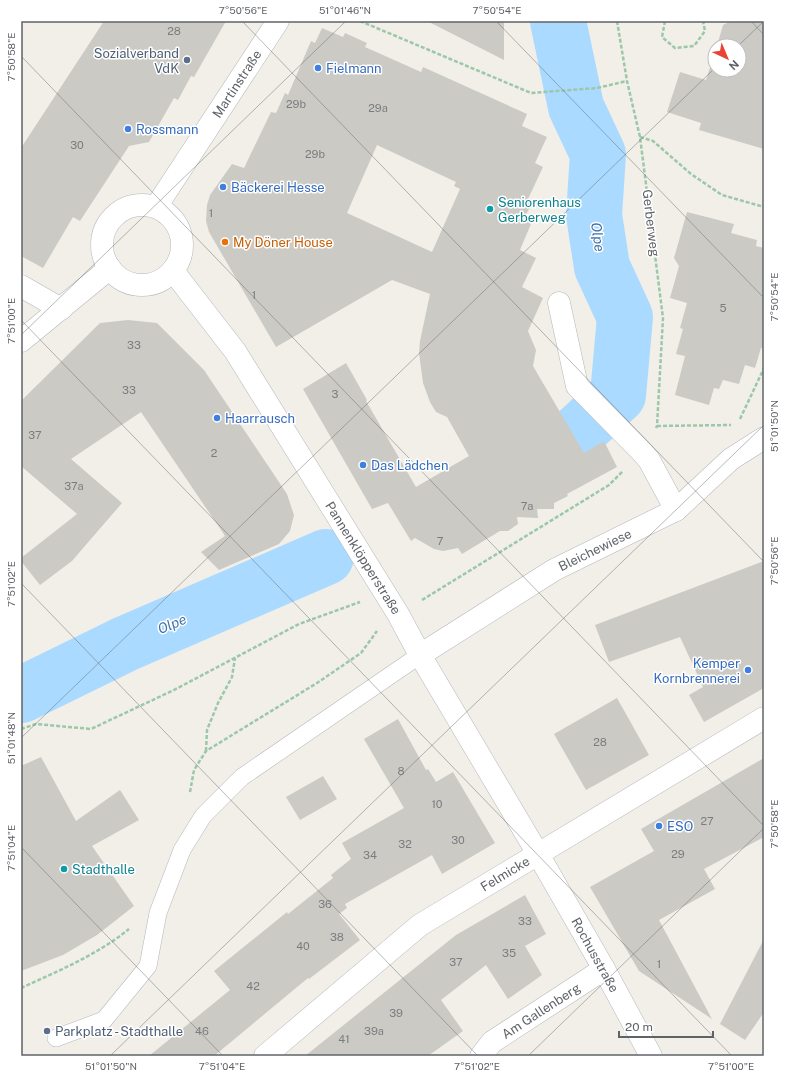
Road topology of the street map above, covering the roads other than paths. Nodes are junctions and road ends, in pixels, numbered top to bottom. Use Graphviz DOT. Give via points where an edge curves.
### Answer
graph roads {
  1 [pos="278,21"];
  2 [pos="156,207"];
  3 [pos="110,268"];
  4 [pos="173,271"];
  5 [pos="21,286"];
  6 [pos="560,303"];
  7 [pos="61,309"];
  8 [pos="21,341"];
  9 [pos="764,438"];
  10 [pos="676,510"];
  11 [pos="420,655"];
  12 [pos="764,718"];
  13 [pos="538,854"];
  14 [pos="604,969"];
  15 [pos="56,1038"];
  16 [pos="265,1056"];
  17 [pos="481,1056"];
  18 [pos="651,1056"];
  1 -- 2 [label="street, Martinstraße"];
  2 -- 3 [label="street" via="140,205 127,208 113,217 103,239 103,253"];
  2 -- 4 [label="street" via="168,214 178,225 182,238 179,262"];
  3 -- 4 [label="street" via="120,278 132,284 146,285 162,280"];
  3 -- 7 [label="street"];
  4 -- 11 [label="street, Pannenklöpperstraße" via="235,350"];
  5 -- 7 [label="street"];
  6 -- 10 [label="street" via="577,386 649,460"];
  7 -- 8 [label="street"];
  9 -- 10 [label="street, Bleichewiese" via="731,459"];
  10 -- 11 [label="street, Bleichewiese" via="554,570"];
  11 -- 13 [label="street, Pannenklöpperstraße"];
  11 -- 15 [label="lane" via="242,777 203,816 182,850 158,913 148,966 104,1020"];
  12 -- 13 [label="street, Felmicke"];
  13 -- 14 [label="street, Rochusstraße"];
  13 -- 16 [label="street, Felmicke" via="420,925"];
  14 -- 17 [label="street, Am Gallenberg" via="492,1042"];
  14 -- 18 [label="street, Rochusstraße"];
}
